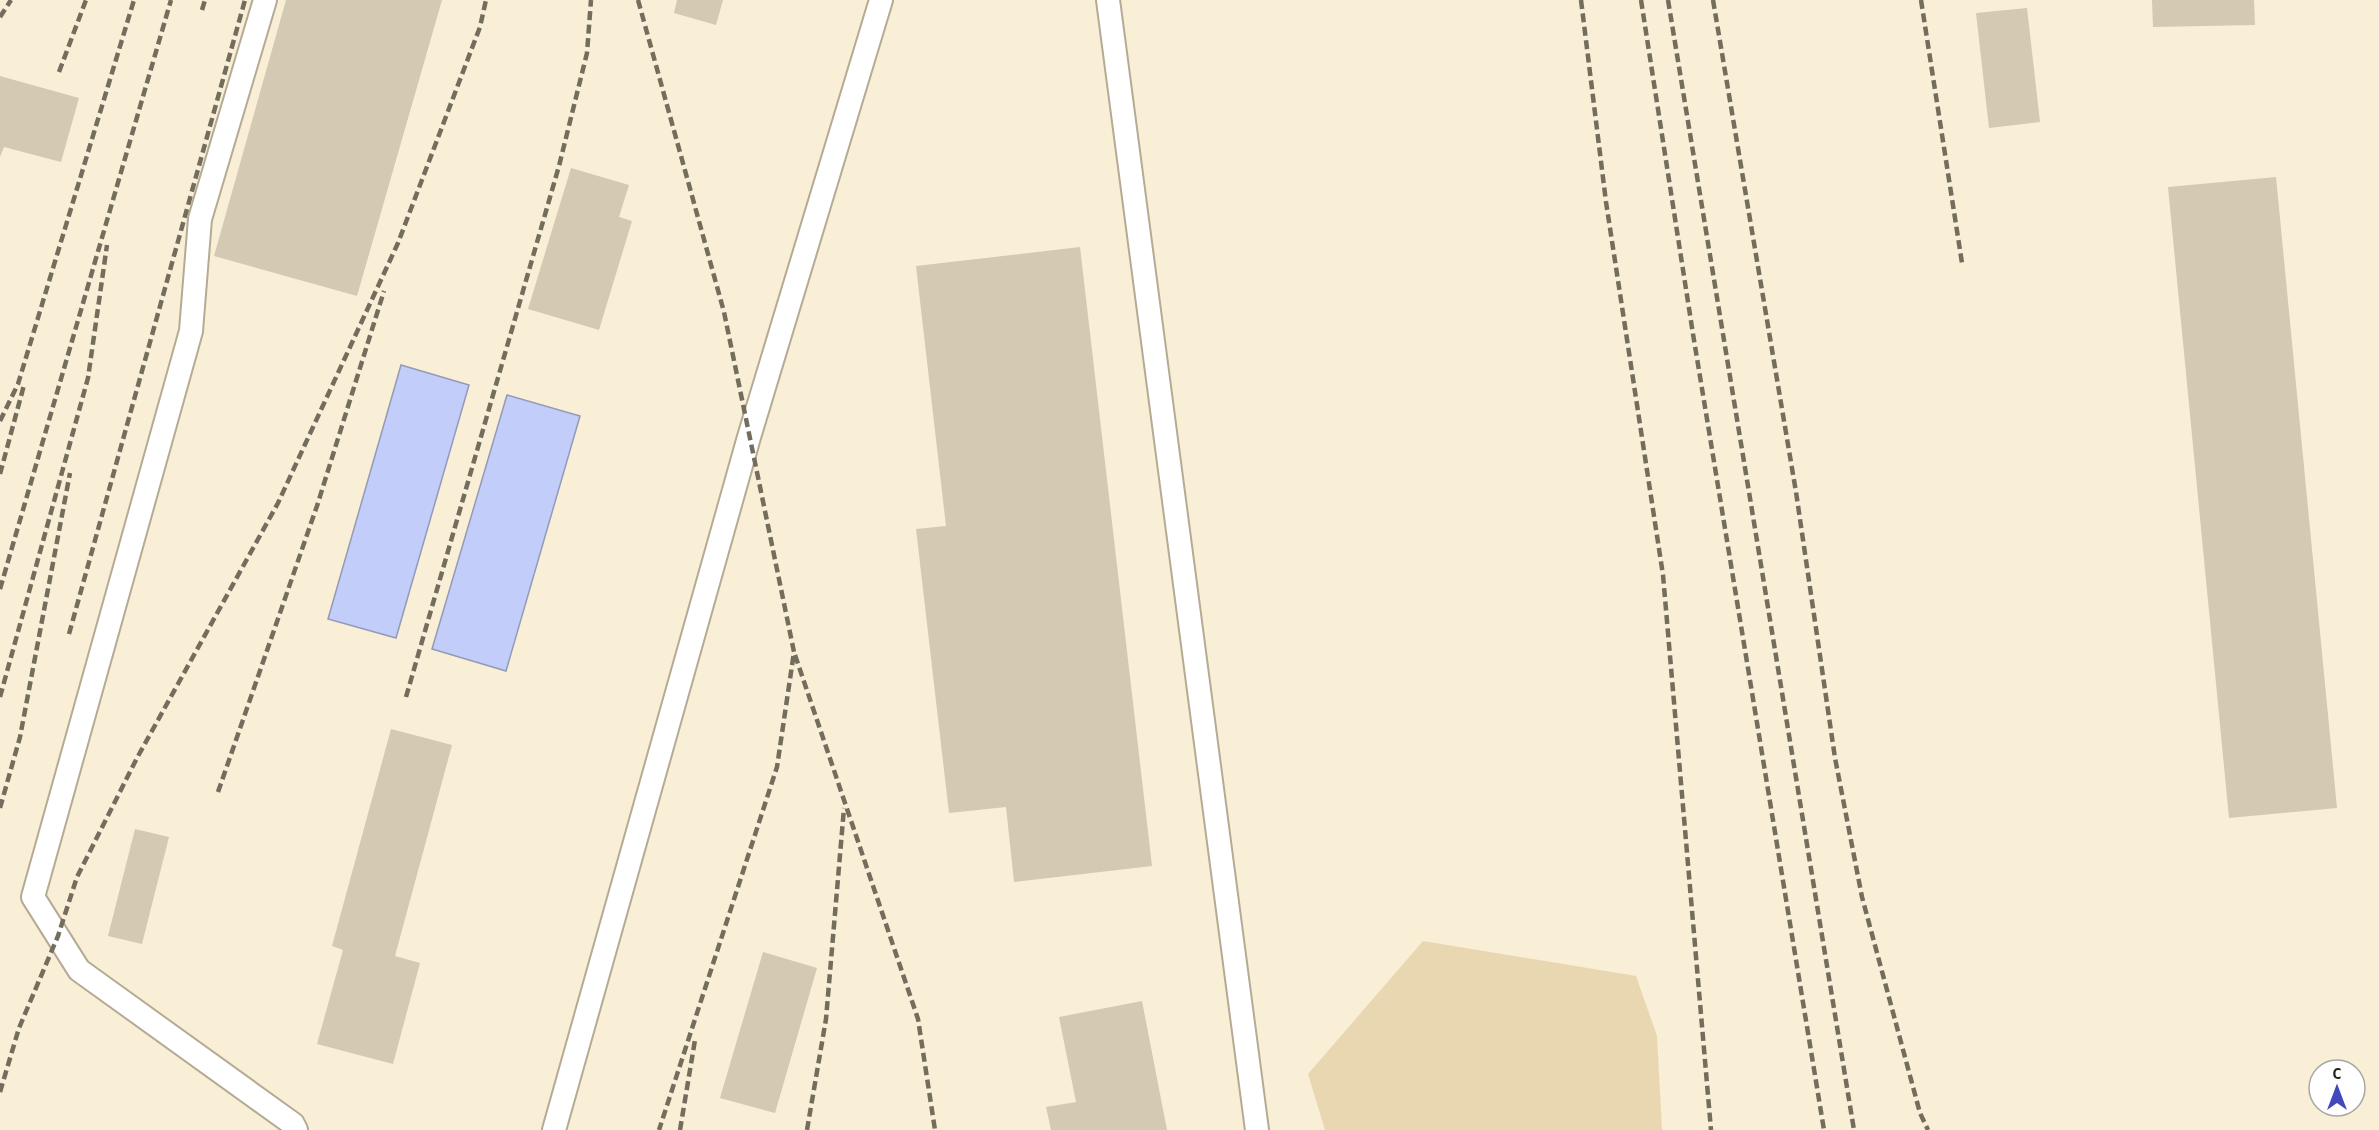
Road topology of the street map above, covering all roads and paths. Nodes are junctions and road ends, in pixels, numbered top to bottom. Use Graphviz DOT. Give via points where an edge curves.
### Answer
graph roads {
  1 [pos="265,0"];
  2 [pos="881,0"];
  3 [pos="1108,0"];
  4 [pos="296,1130"];
  5 [pos="554,1130"];
  6 [pos="1257,1130"];
  1 -- 4 [label="lane" via="200,219 191,331 33,897 79,970 293,1124"];
  2 -- 5 [label="lane" via="750,437"];
  3 -- 6 [label="lane"];
}
